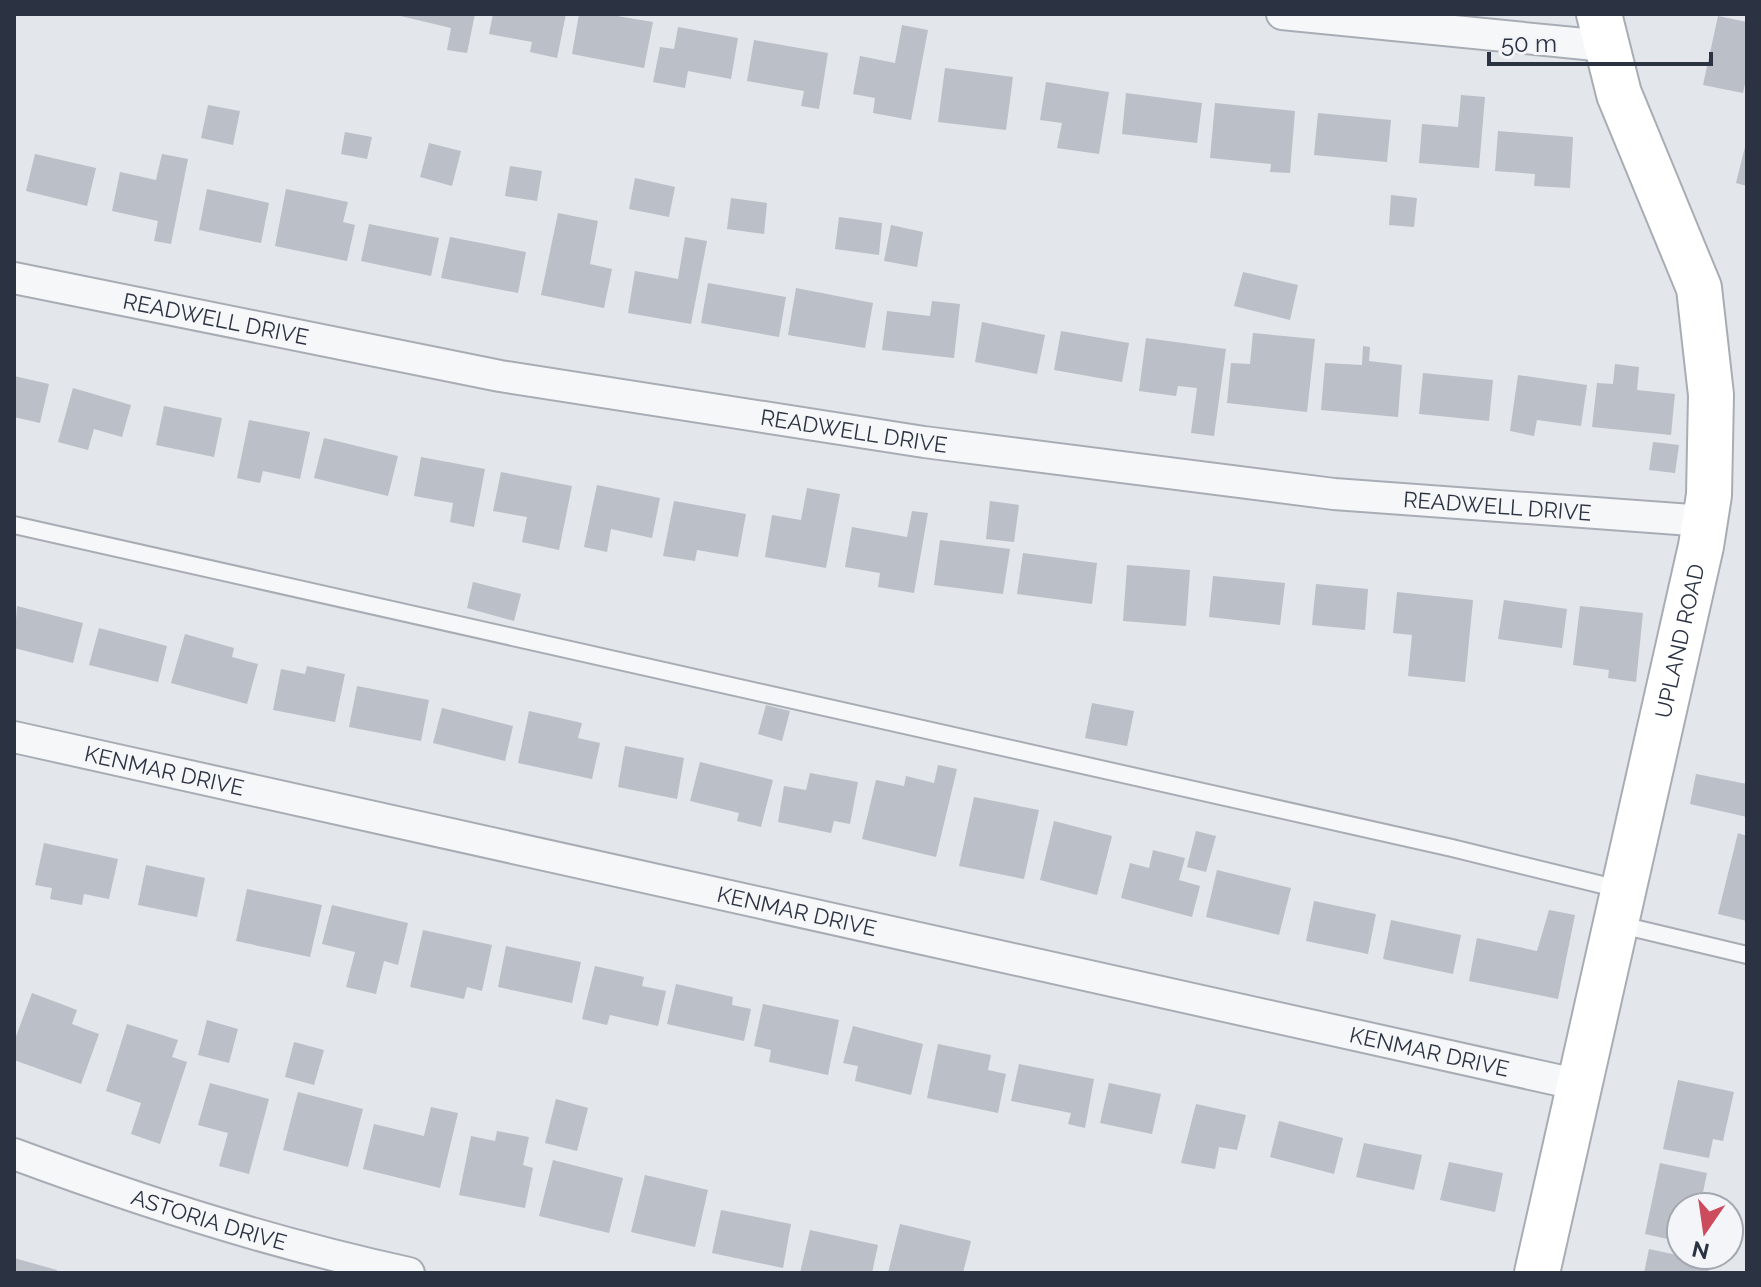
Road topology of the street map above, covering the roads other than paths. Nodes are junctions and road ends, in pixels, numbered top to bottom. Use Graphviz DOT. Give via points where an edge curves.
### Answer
graph roads {
  1 [pos="1282,14"];
  2 [pos="1602,30"];
  3 [pos="14,278"];
  4 [pos="1705,521"];
  5 [pos="14,525"];
  6 [pos="14,737"];
  7 [pos="1621,907"];
  8 [pos="1747,955"];
  9 [pos="1580,1085"];
  10 [pos="14,1154"];
  11 [pos="409,1273"];
  12 [pos="1537,1273"];
  1 -- 2 [label="street"];
  2 -- 4 [label="street, UPLAND ROAD" via="1619,94 1699,288 1711,395"];
  3 -- 4 [label="street, READWELL DRIVE" via="500,376 924,442 1334,494"];
  4 -- 7 [label="street, UPLAND ROAD"];
  5 -- 7 [label="lane" via="1452,848"];
  6 -- 9 [label="street, KENMAR DRIVE"];
  7 -- 8 [label="lane"];
  7 -- 9 [label="street, UPLAND ROAD"];
  9 -- 12 [label="street, UPLAND ROAD"];
  10 -- 11 [label="street, ASTORIA DRIVE" via="214,1222"];
}
